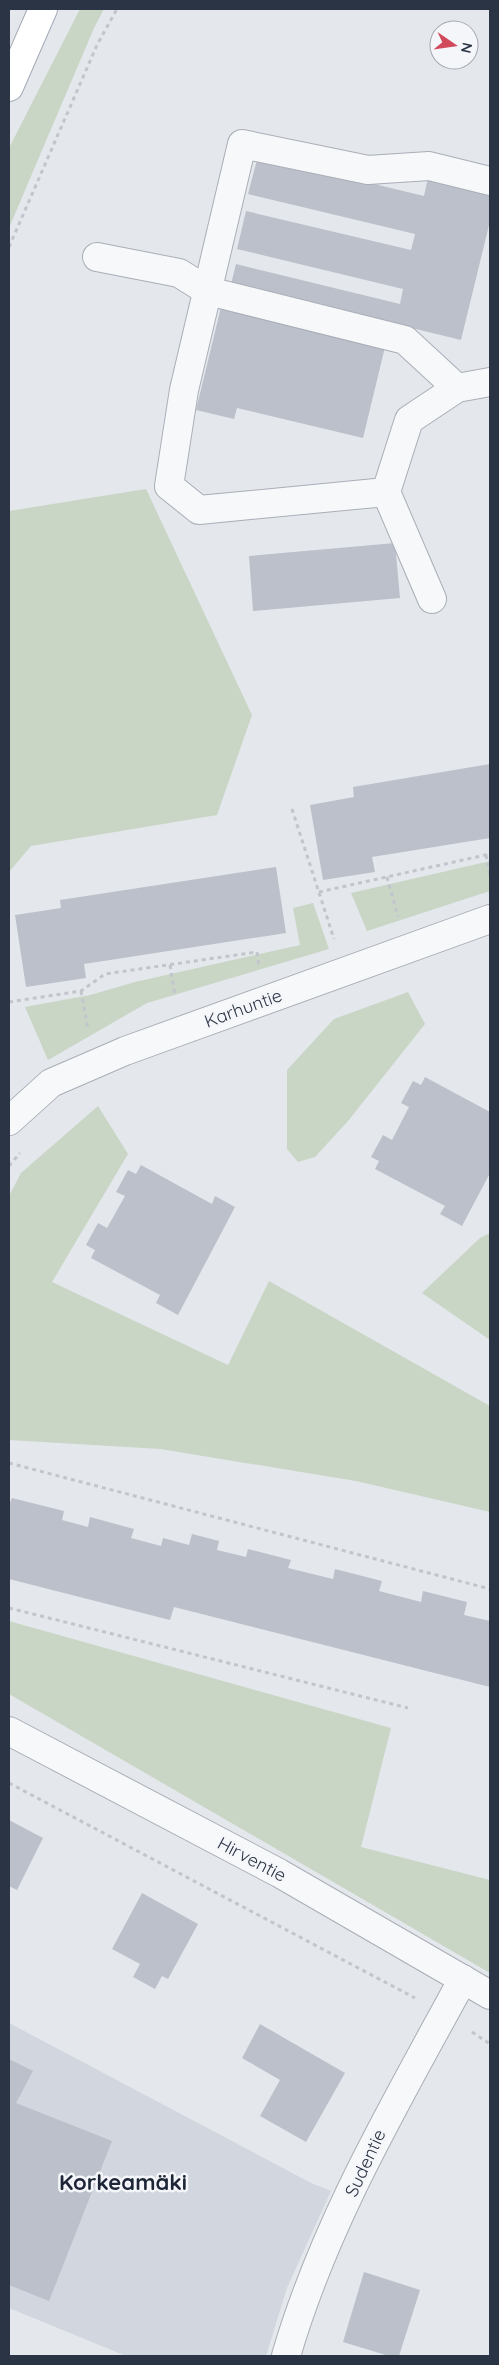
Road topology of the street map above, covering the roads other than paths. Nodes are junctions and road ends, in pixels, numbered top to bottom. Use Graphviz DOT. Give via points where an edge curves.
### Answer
graph roads {
  1 [pos="43,9"];
  2 [pos="9,87"];
  3 [pos="490,181"];
  4 [pos="97,257"];
  5 [pos="208,291"];
  6 [pos="490,382"];
  7 [pos="457,388"];
  8 [pos="386,492"];
  9 [pos="432,599"];
  10 [pos="490,919"];
  11 [pos="9,1122"];
  12 [pos="9,1731"];
  13 [pos="463,1978"];
  14 [pos="490,1995"];
  15 [pos="286,2356"];
  1 -- 2 [label="main road"];
  3 -- 5 [label="street" via="429,166 368,170 242,144"];
  4 -- 5 [label="street" via="178,273"];
  5 -- 7 [label="street" via="405,340"];
  5 -- 8 [label="street" via="184,390 169,486 199,510"];
  6 -- 7 [label="street"];
  7 -- 8 [label="street" via="410,420"];
  8 -- 9 [label="street"];
  10 -- 11 [label="street, Karhuntie" via="96,1064 51,1083"];
  12 -- 13 [label="street, Hirventie" via="279,1873"];
  13 -- 14 [label="street, Hirventie"];
  13 -- 15 [label="street, Sudentie" via="383,2124 325,2247"];
}
